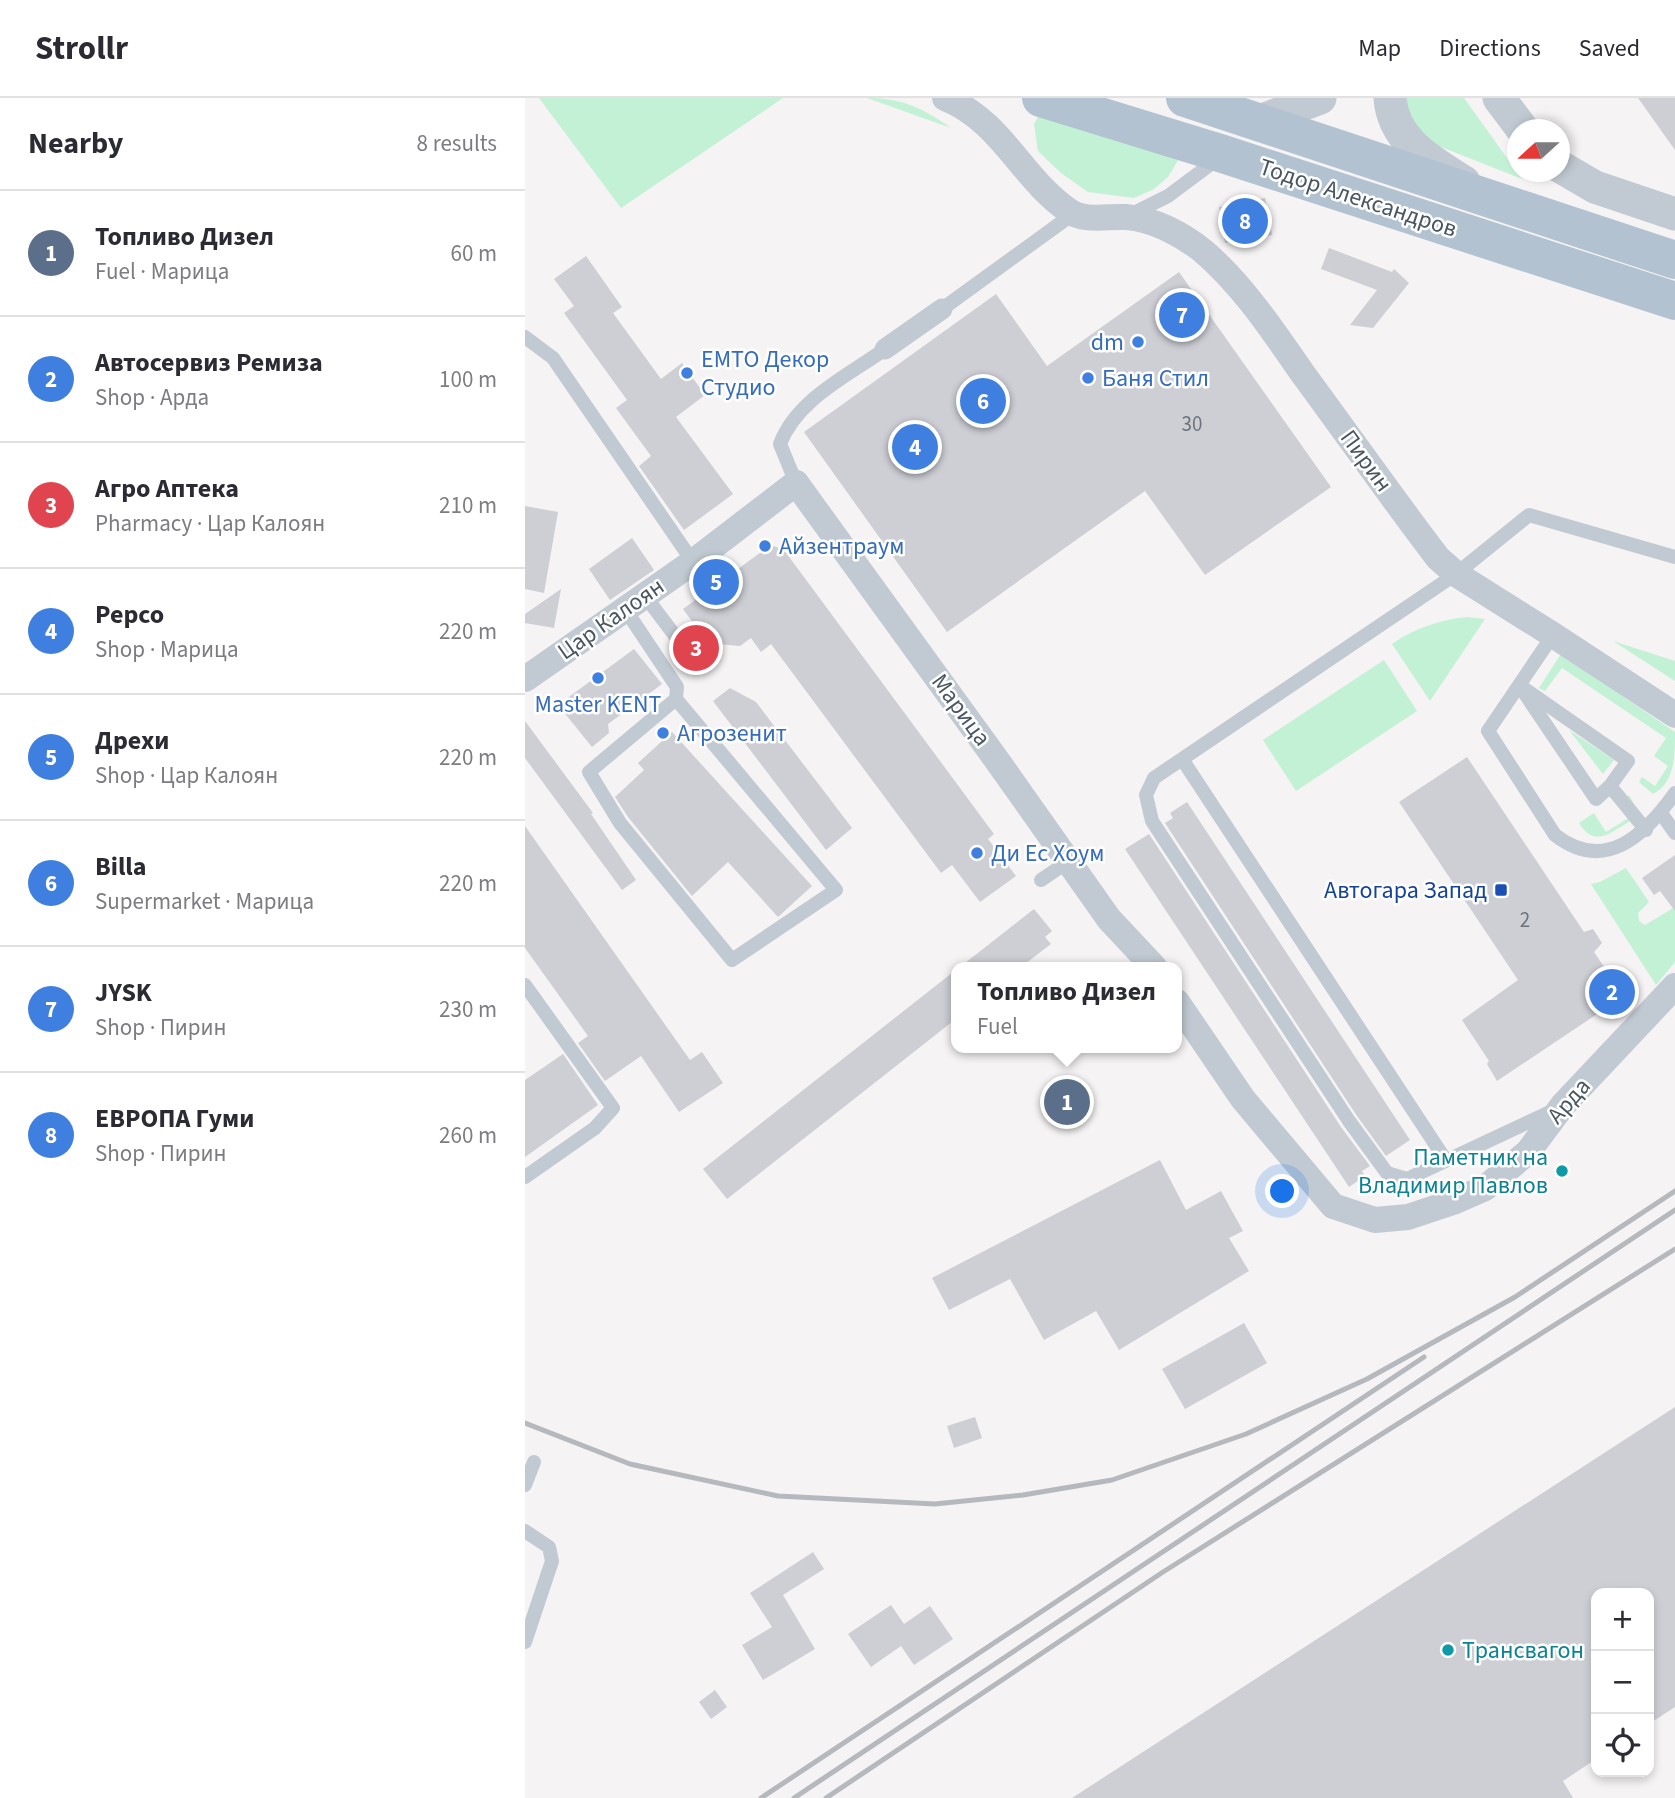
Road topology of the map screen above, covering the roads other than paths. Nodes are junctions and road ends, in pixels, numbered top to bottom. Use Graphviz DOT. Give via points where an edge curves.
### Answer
graph roads {
  1 [pos="945,98"];
  2 [pos="1041,98"];
  3 [pos="1185,98"];
  4 [pos="1320,98"];
  5 [pos="1390,98"];
  6 [pos="1499,98"];
  7 [pos="1515,119"];
  8 [pos="1260,121"];
  9 [pos="1223,154"];
  10 [pos="1570,174"];
  11 [pos="1486,197"];
  12 [pos="1073,214"];
  13 [pos="1675,214"];
  14 [pos="1126,217"];
  15 [pos="1675,260"];
  16 [pos="1675,301"];
  17 [pos="942,309"];
  18 [pos="525,337"];
  19 [pos="885,349"];
  20 [pos="796,483"];
  21 [pos="1675,557"];
  22 [pos="693,562"];
  23 [pos="1455,575"];
  24 [pos="635,603"];
  25 [pos="1553,635"];
  26 [pos="695,662"];
  27 [pos="525,679"];
  28 [pos="1519,685"];
  29 [pos="676,699"];
  30 [pos="1675,715"];
  31 [pos="1182,759"];
  32 [pos="1610,786"];
  33 [pos="1675,793"];
  34 [pos="1661,813"];
  35 [pos="1646,830"];
  36 [pos="1675,833"];
  37 [pos="1069,861"];
  38 [pos="1041,880"];
  39 [pos="1149,962"];
  40 [pos="525,985"];
  41 [pos="1675,986"];
  42 [pos="1182,1009"];
  43 [pos="1563,1105"];
  44 [pos="1445,1159"];
  45 [pos="525,1177"];
  46 [pos="534,1462"];
  47 [pos="525,1485"];
  48 [pos="525,1531"];
  49 [pos="525,1642"];
  1 -- 12 [label="street" via="989,124 1053,199"];
  2 -- 9 [label="main road, Тодор Александров"];
  3 -- 8 [label="main road, Тодор Александров"];
  4 -- 8 [label="street"];
  5 -- 11 [label="street" via="1404,138"];
  6 -- 7 [label="street"];
  8 -- 11 [label="main road, Тодор Александров"];
  9 -- 14 [label="lane" via="1167,196"];
  9 -- 16 [label="main road, Тодор Александров"];
  10 -- 13 [label="street"];
  11 -- 15 [label="main road, Тодор Александров"];
  12 -- 14 [label="street, Пирин"];
  12 -- 17 [label="lane"];
  14 -- 23 [label="street, Пирин" via="1172,230 1203,251 1249,299 1410,522"];
  17 -- 19 [label="street"];
  18 -- 22 [label="lane" via="553,358"];
  19 -- 20 [label="lane, Марица" via="807,404 786,427 780,444"];
  20 -- 22 [label="street, Цар Калоян"];
  20 -- 37 [label="street, Марица"];
  21 -- 23 [label="lane" via="1529,515"];
  22 -- 24 [label="street, Цар Калоян"];
  23 -- 25 [label="street, Пирин"];
  23 -- 31 [label="lane"];
  24 -- 26 [label="lane"];
  24 -- 27 [label="street, Цар Калоян"];
  24 -- 29 [label="lane" via="677,687"];
  25 -- 28 [label="lane"];
  25 -- 30 [label="street, Пирин"];
  28 -- 32 [label="lane" via="1596,799"];
  28 -- 32 [label="lane" via="1628,761"];
  28 -- 35 [label="lane" via="1488,731 1555,835 1567,845 1595,853 1608,851"];
  29 -- 29 [label="lane" via="836,890 732,960 620,823 589,772"];
  31 -- 44 [label="lane"];
  31 -- 44 [label="lane" via="1154,778 1146,795 1152,821 1387,1173 1407,1180"];
  32 -- 35 [label="lane"];
  33 -- 34 [label="lane"];
  34 -- 35 [label="lane"];
  34 -- 36 [label="lane"];
  37 -- 38 [label="lane"];
  37 -- 39 [label="street, Марица" via="1109,919"];
  40 -- 45 [label="lane" via="613,1108 595,1128"];
  41 -- 43 [label="street, Арда"];
  42 -- 43 [label="street, Арда" via="1243,1099 1333,1206 1375,1220 1408,1217 1485,1188 1528,1152"];
  43 -- 44 [label="lane"];
  46 -- 47 [label="lane"];
  48 -- 49 [label="lane" via="549,1547 552,1561"];
}
